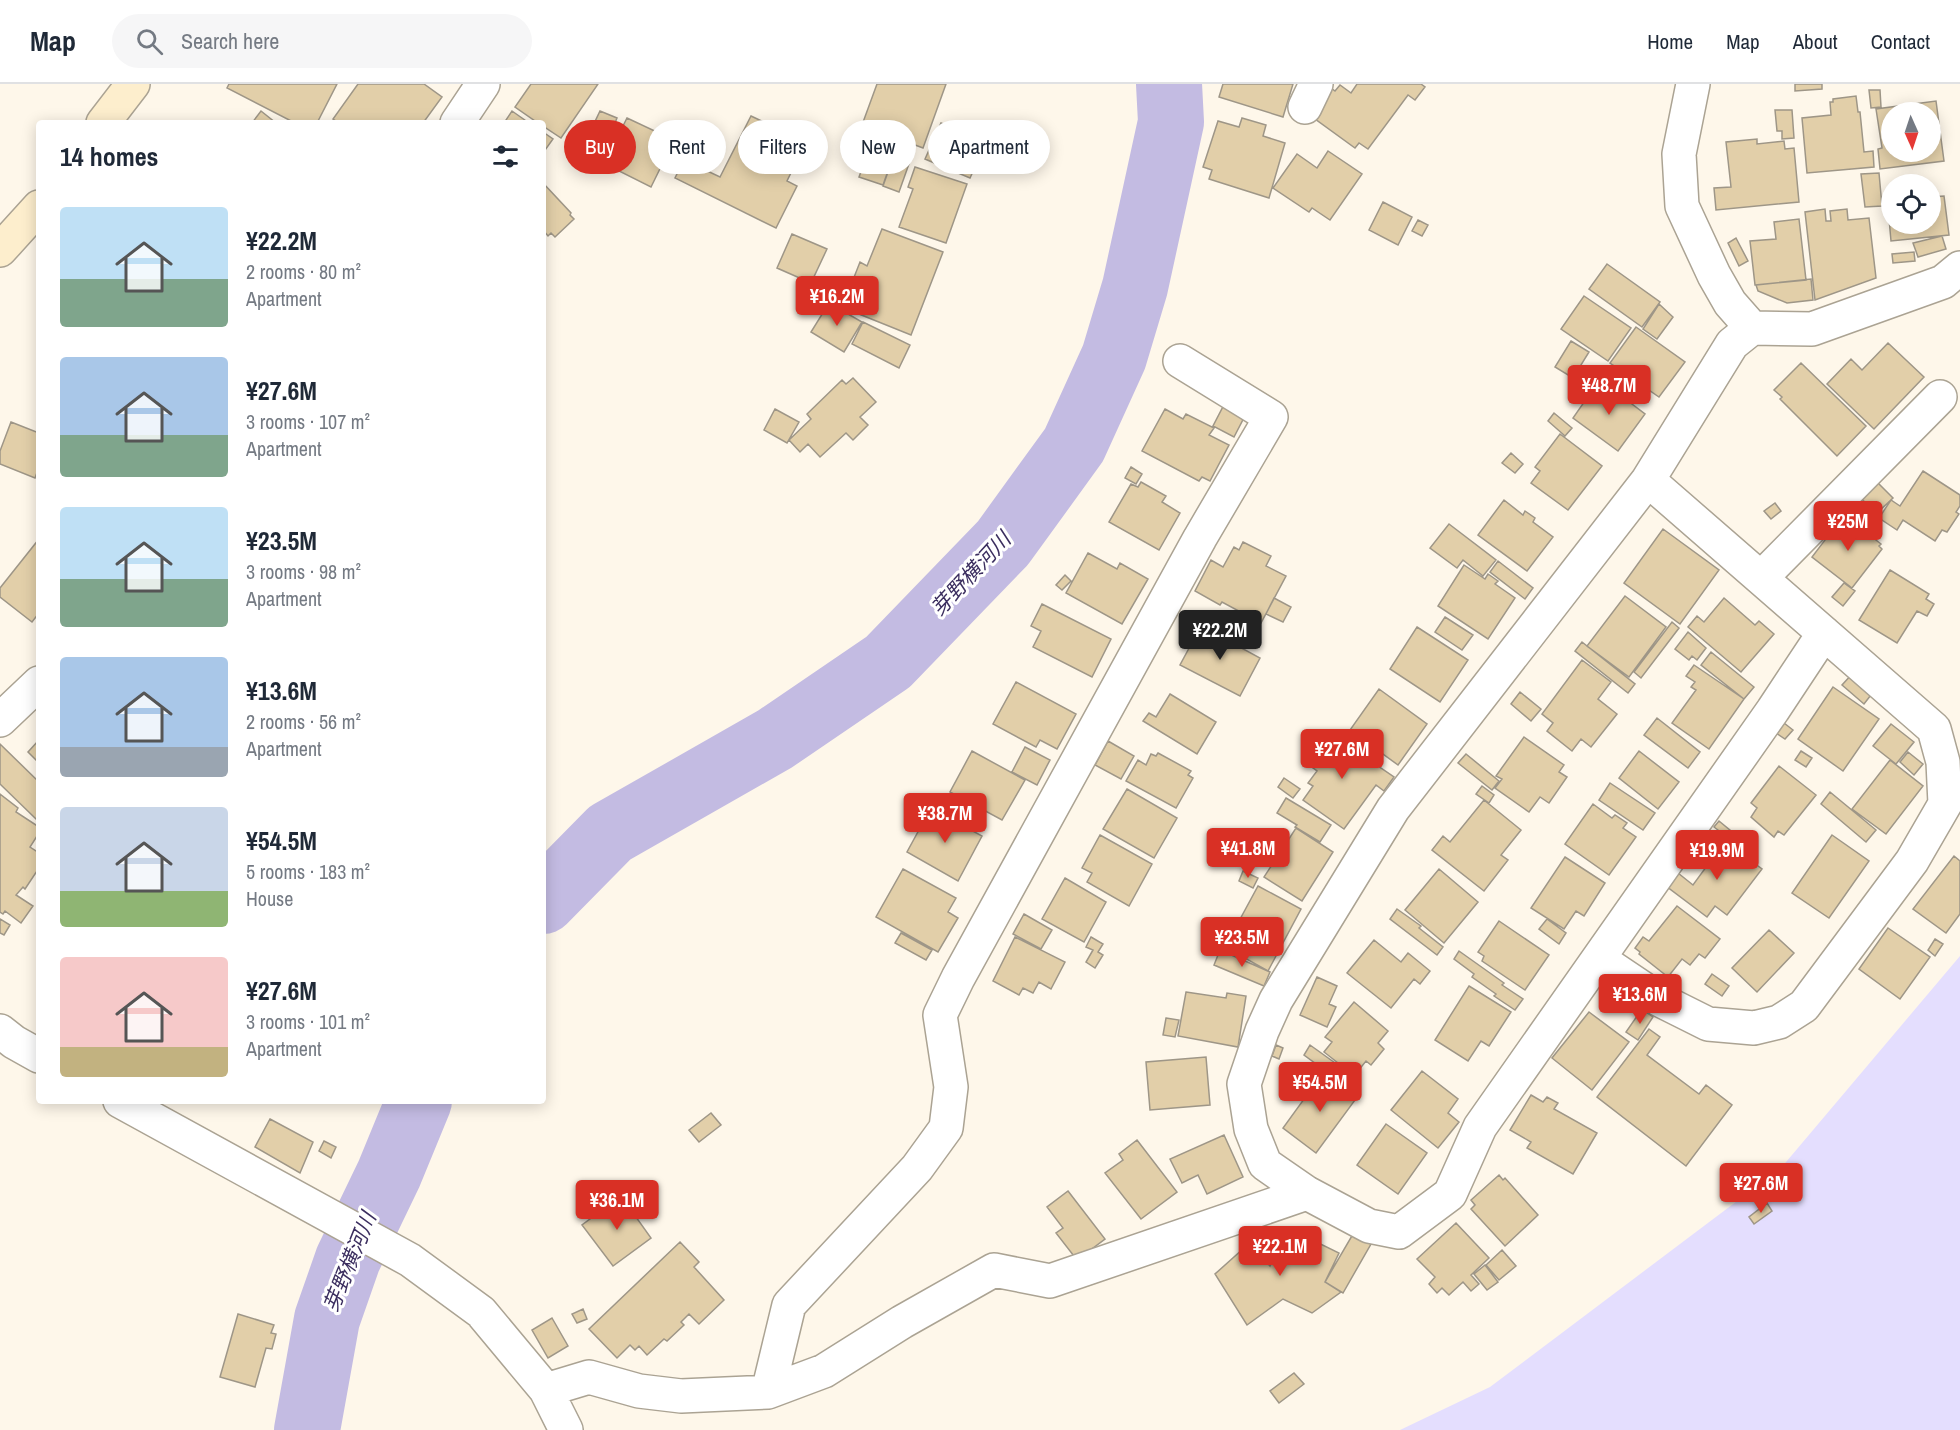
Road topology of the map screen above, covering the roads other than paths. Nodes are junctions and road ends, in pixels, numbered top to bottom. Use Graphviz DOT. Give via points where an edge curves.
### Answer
graph roads {
  1 [pos="133,84"];
  2 [pos="483,84"];
  3 [pos="1693,84"];
  4 [pos="105,120"];
  5 [pos="460,120"];
  6 [pos="36,210"];
  7 [pos="0,250"];
  8 [pos="1960,268"];
  9 [pos="1752,328"];
  10 [pos="1180,361"];
  11 [pos="1940,398"];
  12 [pos="1648,480"];
  13 [pos="1761,578"];
  14 [pos="1824,633"];
  15 [pos="36,685"];
  16 [pos="0,720"];
  17 [pos="1599,959"];
  18 [pos="0,1031"];
  19 [pos="36,1054"];
  20 [pos="125,1104"];
  21 [pos="1307,1193"];
  22 [pos="546,1390"];
  23 [pos="768,1392"];
  24 [pos="566,1430"];
  1 -- 4 [label="main road"];
  2 -- 5 [label="street"];
  3 -- 9 [label="street" via="1678,154 1682,206 1730,303"];
  6 -- 7 [label="main road"];
  8 -- 9 [label="street" via="1943,282 1812,329"];
  9 -- 12 [label="street" via="1732,344"];
  10 -- 23 [label="street" via="1271,417 1194,548 940,1016 951,1088 946,1128 917,1168 789,1305"];
  11 -- 13 [label="street"];
  12 -- 13 [label="street"];
  12 -- 21 [label="street" via="1393,808 1276,1000 1244,1084 1251,1130 1265,1164"];
  13 -- 14 [label="street"];
  14 -- 17 [label="street"];
  14 -- 17 [label="street" via="1934,729 1943,762 1945,804 1912,861 1804,1006 1779,1022 1754,1028 1708,1024 1660,1000"];
  15 -- 16 [label="street"];
  17 -- 21 [label="street" via="1480,1127 1450,1194 1399,1232 1369,1226"];
  18 -- 19 [label="street"];
  20 -- 22 [label="street" via="410,1260 481,1312"];
  21 -- 23 [label="street" via="1050,1281 994,1270 824,1371"];
  22 -- 23 [label="street" via="589,1377 639,1391 681,1396"];
  22 -- 24 [label="street"];
}
